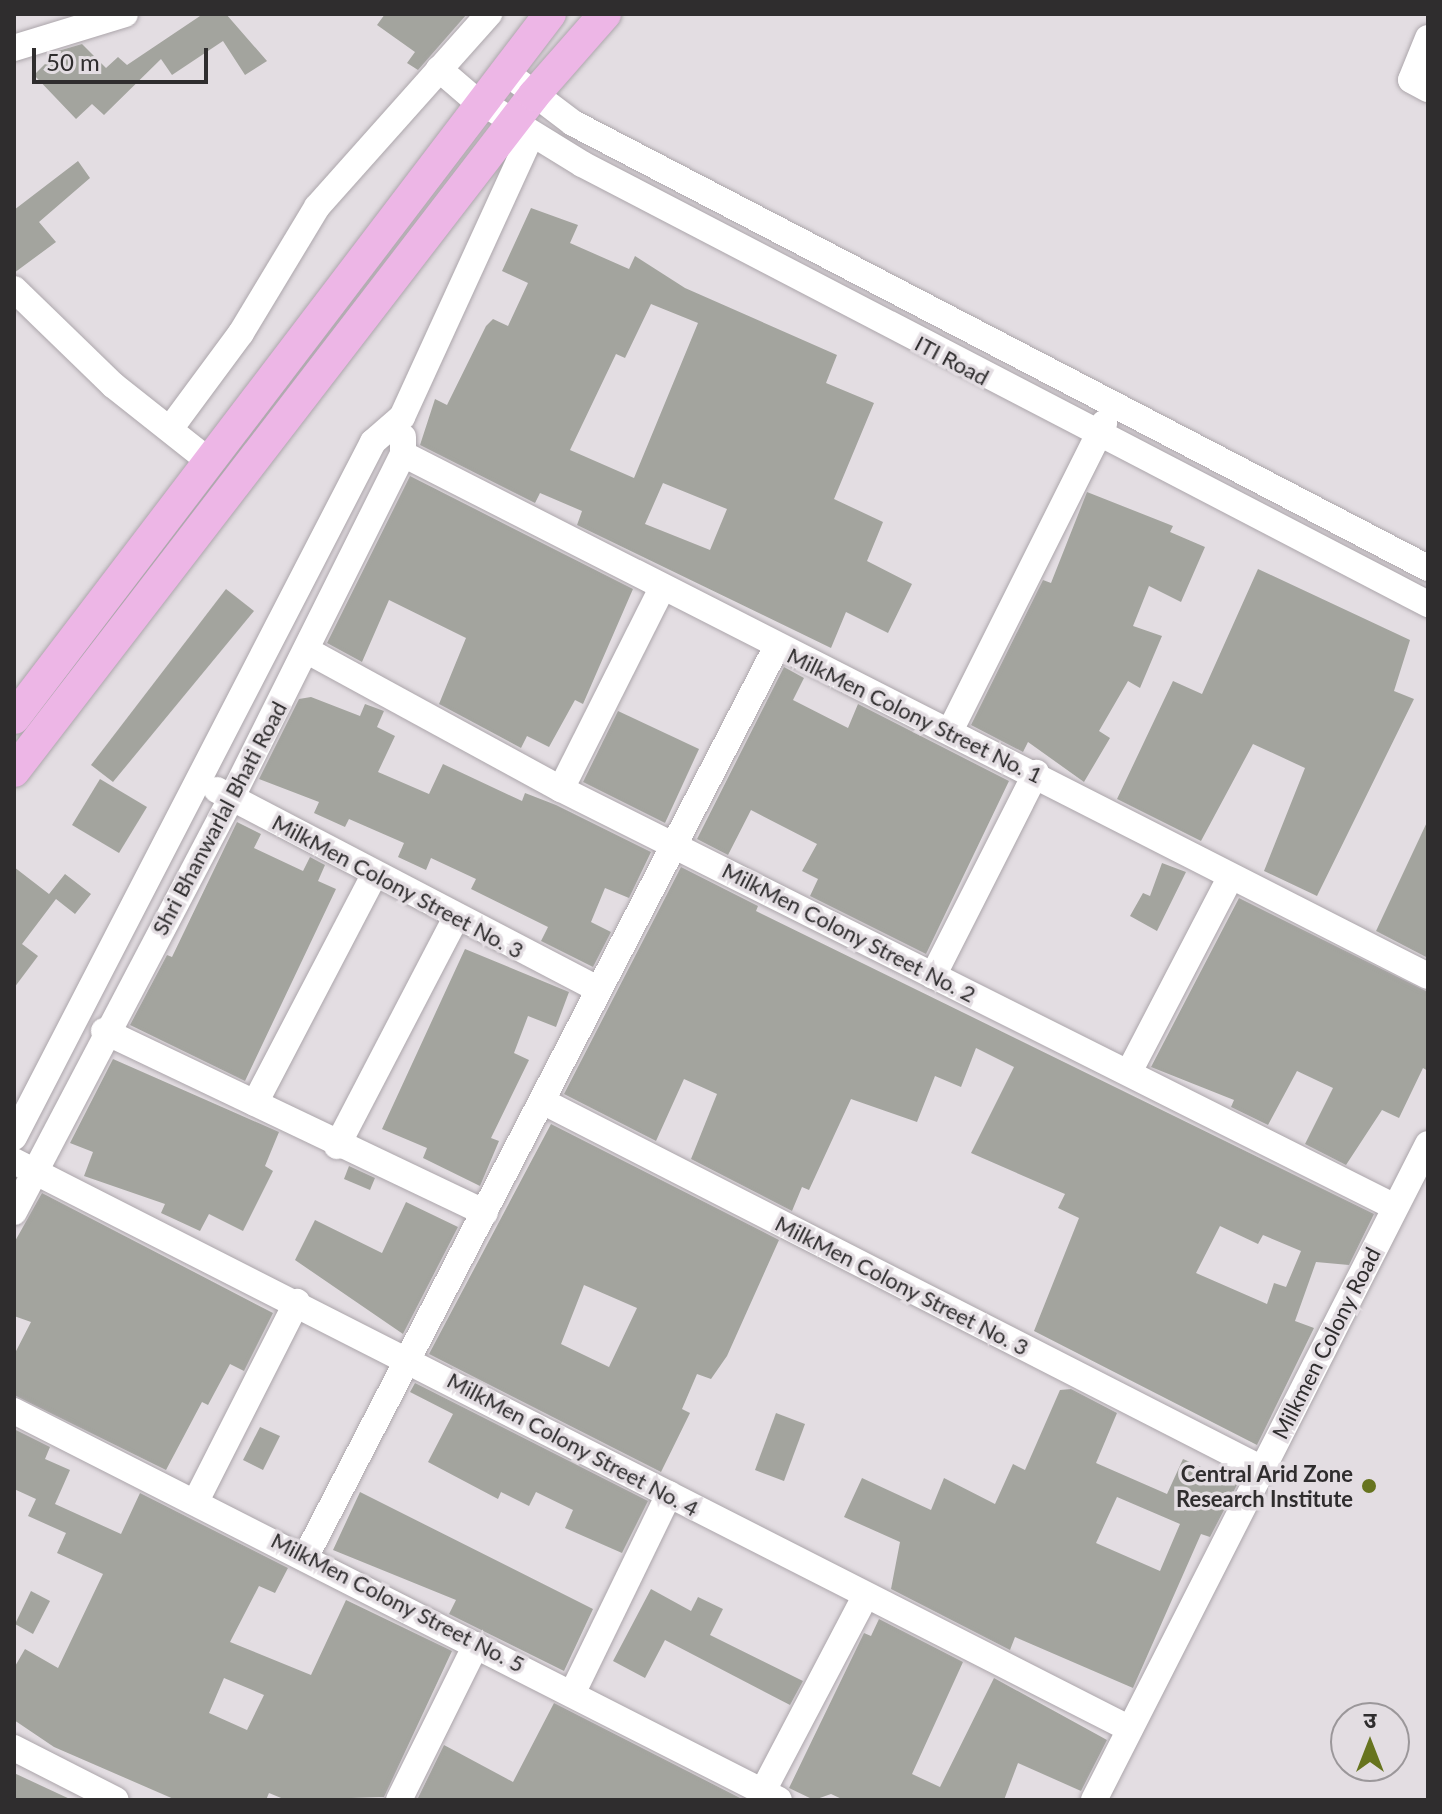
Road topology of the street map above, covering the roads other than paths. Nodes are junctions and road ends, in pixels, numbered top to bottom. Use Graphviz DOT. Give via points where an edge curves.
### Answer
graph roads {
  1 [pos="125,14"];
  2 [pos="489,14"];
  3 [pos="550,14"];
  4 [pos="605,14"];
  5 [pos="1428,38"];
  6 [pos="14,48"];
  7 [pos="442,72"];
  8 [pos="507,73"];
  9 [pos="1428,89"];
  10 [pos="534,95"];
  11 [pos="479,101"];
  12 [pos="522,129"];
  13 [pos="14,289"];
  14 [pos="1113,405"];
  15 [pos="402,417"];
  16 [pos="1097,436"];
  17 [pos="188,444"];
  18 [pos="403,454"];
  19 [pos="1428,568"];
  20 [pos="662,588"];
  21 [pos="1428,604"];
  22 [pos="776,648"];
  23 [pos="306,650"];
  24 [pos="14,718"];
  25 [pos="951,729"];
  26 [pos="14,771"];
  27 [pos="1036,773"];
  28 [pos="200,781"];
  29 [pos="561,789"];
  30 [pos="232,797"];
  31 [pos="675,844"];
  32 [pos="374,875"];
  33 [pos="1230,878"];
  34 [pos="455,919"];
  35 [pos="933,976"];
  36 [pos="1428,976"];
  37 [pos="598,989"];
  38 [pos="104,1031"];
  39 [pos="1129,1072"];
  40 [pos="542,1101"];
  41 [pos="255,1103"];
  42 [pos="14,1137"];
  43 [pos="1428,1144"];
  44 [pos="337,1146"];
  45 [pos="24,1166"];
  46 [pos="1395,1207"];
  47 [pos="14,1212"];
  48 [pos="485,1213"];
  49 [pos="297,1302"];
  50 [pos="413,1359"];
  51 [pos="14,1411"];
  52 [pos="1262,1469"];
  53 [pos="669,1494"];
  54 [pos="197,1499"];
  55 [pos="307,1554"];
  56 [pos="864,1599"];
  57 [pos="476,1645"];
  58 [pos="573,1692"];
  59 [pos="1130,1729"];
  60 [pos="14,1748"];
  61 [pos="771,1796"];
  62 [pos="116,1800"];
  63 [pos="399,1800"];
  64 [pos="1094,1800"];
  1 -- 6 [label="street"];
  2 -- 7 [label="street"];
  3 -- 8 [label="main road"];
  4 -- 10 [label="main road"];
  5 -- 9 [label="street" via="1411,80"];
  7 -- 11 [label="street, ITI Road"];
  7 -- 17 [label="street" via="317,207 241,333"];
  8 -- 10 [label="street, ITI Road"];
  8 -- 11 [label="main road"];
  10 -- 12 [label="main road"];
  10 -- 14 [label="street, ITI Road" via="573,123"];
  11 -- 12 [label="street, ITI Road"];
  11 -- 17 [label="main road"];
  12 -- 15 [label="street, Shri Bhanwarlal Bhati Road"];
  12 -- 16 [label="street, ITI Road"];
  12 -- 26 [label="main road"];
  13 -- 17 [label="street"];
  14 -- 16 [label="street"];
  14 -- 19 [label="street, ITI Road"];
  15 -- 18 [label="street, Shri Bhanwarlal Bhati Road"];
  15 -- 28 [label="street, Shri Bhanwarlal Bhati Road" via="373,442"];
  16 -- 21 [label="street, ITI Road"];
  16 -- 25 [label="street"];
  17 -- 24 [label="main road"];
  18 -- 20 [label="street, MilkMen Colony Street No. 1"];
  18 -- 23 [label="street, Shri Bhanwarlal Bhati Road"];
  20 -- 22 [label="street, MilkMen Colony Street No. 1"];
  20 -- 29 [label="street"];
  22 -- 25 [label="street, MilkMen Colony Street No. 1"];
  22 -- 31 [label="street"];
  23 -- 29 [label="street, MilkMen Colony Street No. 2"];
  23 -- 30 [label="street, Shri Bhanwarlal Bhati Road"];
  25 -- 27 [label="street, MilkMen Colony Street No. 1"];
  27 -- 33 [label="street, MilkMen Colony Street No. 1"];
  27 -- 35 [label="street"];
  28 -- 30 [label="street, MilkMen Colony Street No. 3"];
  28 -- 42 [label="street, Shri Bhanwarlal Bhati Road"];
  29 -- 31 [label="street, MilkMen Colony Street No. 2"];
  30 -- 32 [label="street, MilkMen Colony Street No. 3"];
  30 -- 38 [label="street, Shri Bhanwarlal Bhati Road"];
  31 -- 35 [label="street, MilkMen Colony Street No. 2"];
  31 -- 37 [label="street"];
  32 -- 34 [label="street, MilkMen Colony Street No. 3"];
  32 -- 41 [label="street"];
  33 -- 36 [label="street, MilkMen Colony Street No. 1"];
  33 -- 39 [label="street"];
  34 -- 37 [label="street, MilkMen Colony Street No. 3"];
  34 -- 44 [label="street"];
  35 -- 39 [label="street, MilkMen Colony Street No. 2"];
  37 -- 40 [label="street"];
  38 -- 41 [label="street"];
  38 -- 45 [label="street, Shri Bhanwarlal Bhati Road"];
  39 -- 46 [label="street, MilkMen Colony Street No. 2"];
  40 -- 48 [label="street"];
  40 -- 52 [label="street, MilkMen Colony Street No. 3"];
  41 -- 44 [label="street"];
  43 -- 46 [label="street, Milkmen Colony Road"];
  44 -- 48 [label="street"];
  45 -- 47 [label="street, Shri Bhanwarlal Bhati Road"];
  45 -- 49 [label="street, MilkMen Colony Street No. 4"];
  46 -- 52 [label="street, Milkmen Colony Road"];
  48 -- 50 [label="street"];
  49 -- 50 [label="street, MilkMen Colony Street No. 4"];
  49 -- 54 [label="street"];
  50 -- 53 [label="street, MilkMen Colony Street No. 4"];
  50 -- 55 [label="street"];
  51 -- 54 [label="street, MilkMen Colony Street No. 5"];
  52 -- 59 [label="street, Milkmen Colony Road"];
  53 -- 56 [label="street, MilkMen Colony Street No. 4"];
  53 -- 58 [label="street"];
  54 -- 55 [label="street, MilkMen Colony Street No. 5"];
  55 -- 57 [label="street, MilkMen Colony Street No. 5"];
  56 -- 59 [label="street, MilkMen Colony Street No. 4"];
  56 -- 61 [label="street"];
  57 -- 58 [label="street, MilkMen Colony Street No. 5"];
  57 -- 63 [label="street"];
  58 -- 61 [label="street, MilkMen Colony Street No. 5"];
  59 -- 64 [label="street, Milkmen Colony Road"];
  60 -- 62 [label="street"];
}
